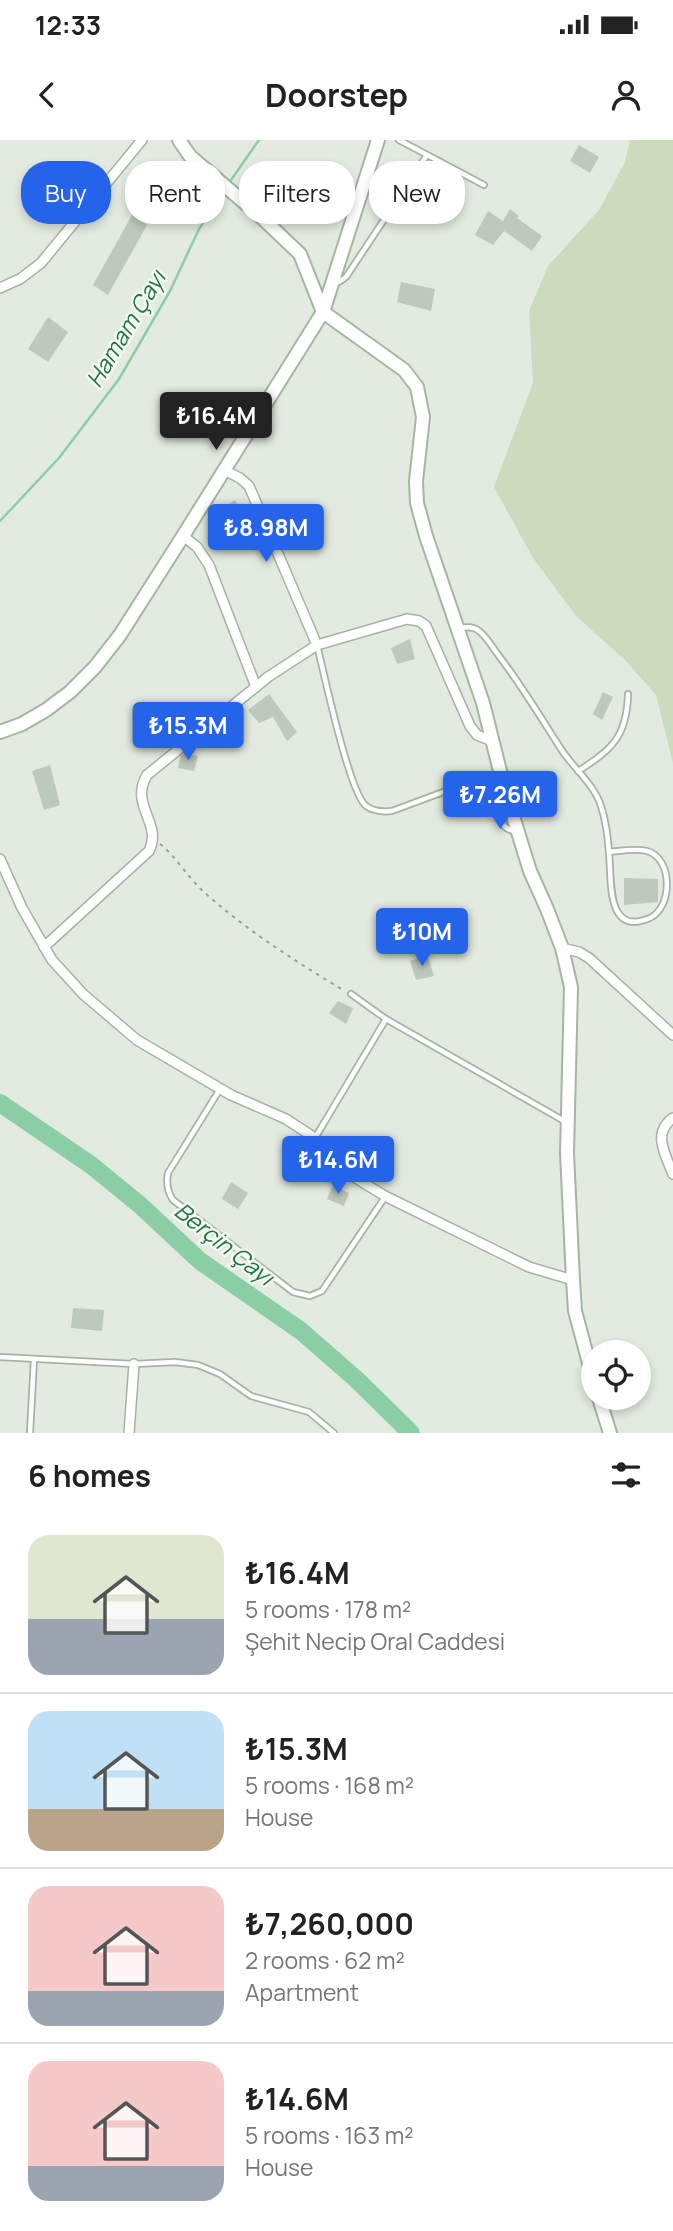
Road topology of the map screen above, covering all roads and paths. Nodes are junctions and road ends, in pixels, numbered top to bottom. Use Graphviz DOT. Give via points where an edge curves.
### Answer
graph roads {
  1 [pos="142,140"];
  2 [pos="179,140"];
  3 [pos="378,140"];
  4 [pos="399,140"];
  5 [pos="427,155"];
  6 [pos="484,186"];
  7 [pos="333,281"];
  8 [pos="0,288"];
  9 [pos="323,312"];
  10 [pos="224,470"];
  11 [pos="183,536"];
  12 [pos="459,628"];
  13 [pos="317,645"];
  14 [pos="256,687"];
  15 [pos="628,694"];
  16 [pos="0,732"];
  17 [pos="492,741"];
  18 [pos="579,771"];
  19 [pos="517,831"];
  20 [pos="153,840"];
  21 [pos="609,852"];
  22 [pos="0,859"];
  23 [pos="44,947"];
  24 [pos="562,948"];
  25 [pos="351,994"];
  26 [pos="386,1019"];
  27 [pos="673,1035"];
  28 [pos="220,1088"];
  29 [pos="673,1118"];
  30 [pos="568,1123"];
  31 [pos="315,1138"];
  32 [pos="673,1174"];
  33 [pos="385,1196"];
  34 [pos="573,1280"];
  35 [pos="583,1340"];
  36 [pos="0,1357"];
  37 [pos="34,1359"];
  38 [pos="134,1364"];
  39 [pos="603,1410"];
  40 [pos="30,1433"];
  41 [pos="130,1433"];
  42 [pos="334,1433"];
  43 [pos="610,1433"];
  1 -- 8 [label="street" via="41,263"];
  2 -- 9 [label="street" via="190,156 300,254"];
  3 -- 7 [label="street"];
  4 -- 5 [label="lane"];
  5 -- 6 [label="lane"];
  5 -- 7 [label="lane" via="346,277"];
  7 -- 9 [label="street"];
  9 -- 10 [label="street"];
  9 -- 12 [label="street" via="404,370 417,387 423,417 417,503"];
  10 -- 11 [label="street"];
  10 -- 13 [label="street" via="249,486"];
  11 -- 14 [label="street" via="209,565"];
  11 -- 16 [label="street" via="95,667 46,710"];
  12 -- 17 [label="street"];
  12 -- 18 [label="lane" via="480,631"];
  13 -- 14 [label="street"];
  13 -- 17 [label="street" via="407,619 419,621 434,641 470,726"];
  13 -- 19 [label="lane" via="346,759 364,804 392,811 474,782 487,788 503,824"];
  14 -- 20 [label="street" via="147,775 141,798"];
  15 -- 18 [label="lane" via="628,716 621,733 600,757"];
  17 -- 19 [label="street"];
  18 -- 21 [label="lane" via="601,805"];
  19 -- 24 [label="street"];
  20 -- 23 [label="street" via="149,851"];
  20 -- 25 [label="path" via="237,919"];
  21 -- 21 [label="lane" via="611,894 619,916 638,921 661,911 670,890 663,863 647,851"];
  22 -- 23 [label="street"];
  23 -- 28 [label="street" via="83,994 137,1040"];
  24 -- 27 [label="street" via="589,958"];
  24 -- 30 [label="street" via="571,987"];
  25 -- 26 [label="lane"];
  26 -- 30 [label="lane"];
  26 -- 31 [label="lane"];
  28 -- 31 [label="street"];
  28 -- 33 [label="lane" via="169,1173 169,1192 173,1200 293,1292 310,1296 322,1291"];
  29 -- 32 [label="street" via="664,1125 661,1142"];
  30 -- 34 [label="street"];
  31 -- 33 [label="street" via="337,1163"];
  33 -- 34 [label="street" via="529,1267"];
  34 -- 35 [label="street"];
  36 -- 37 [label="lane"];
  37 -- 38 [label="lane"];
  37 -- 40 [label="lane"];
  38 -- 41 [label="street"];
  38 -- 42 [label="lane" via="175,1362 206,1367 251,1396 309,1412"];
  39 -- 43 [label="street"];
}
